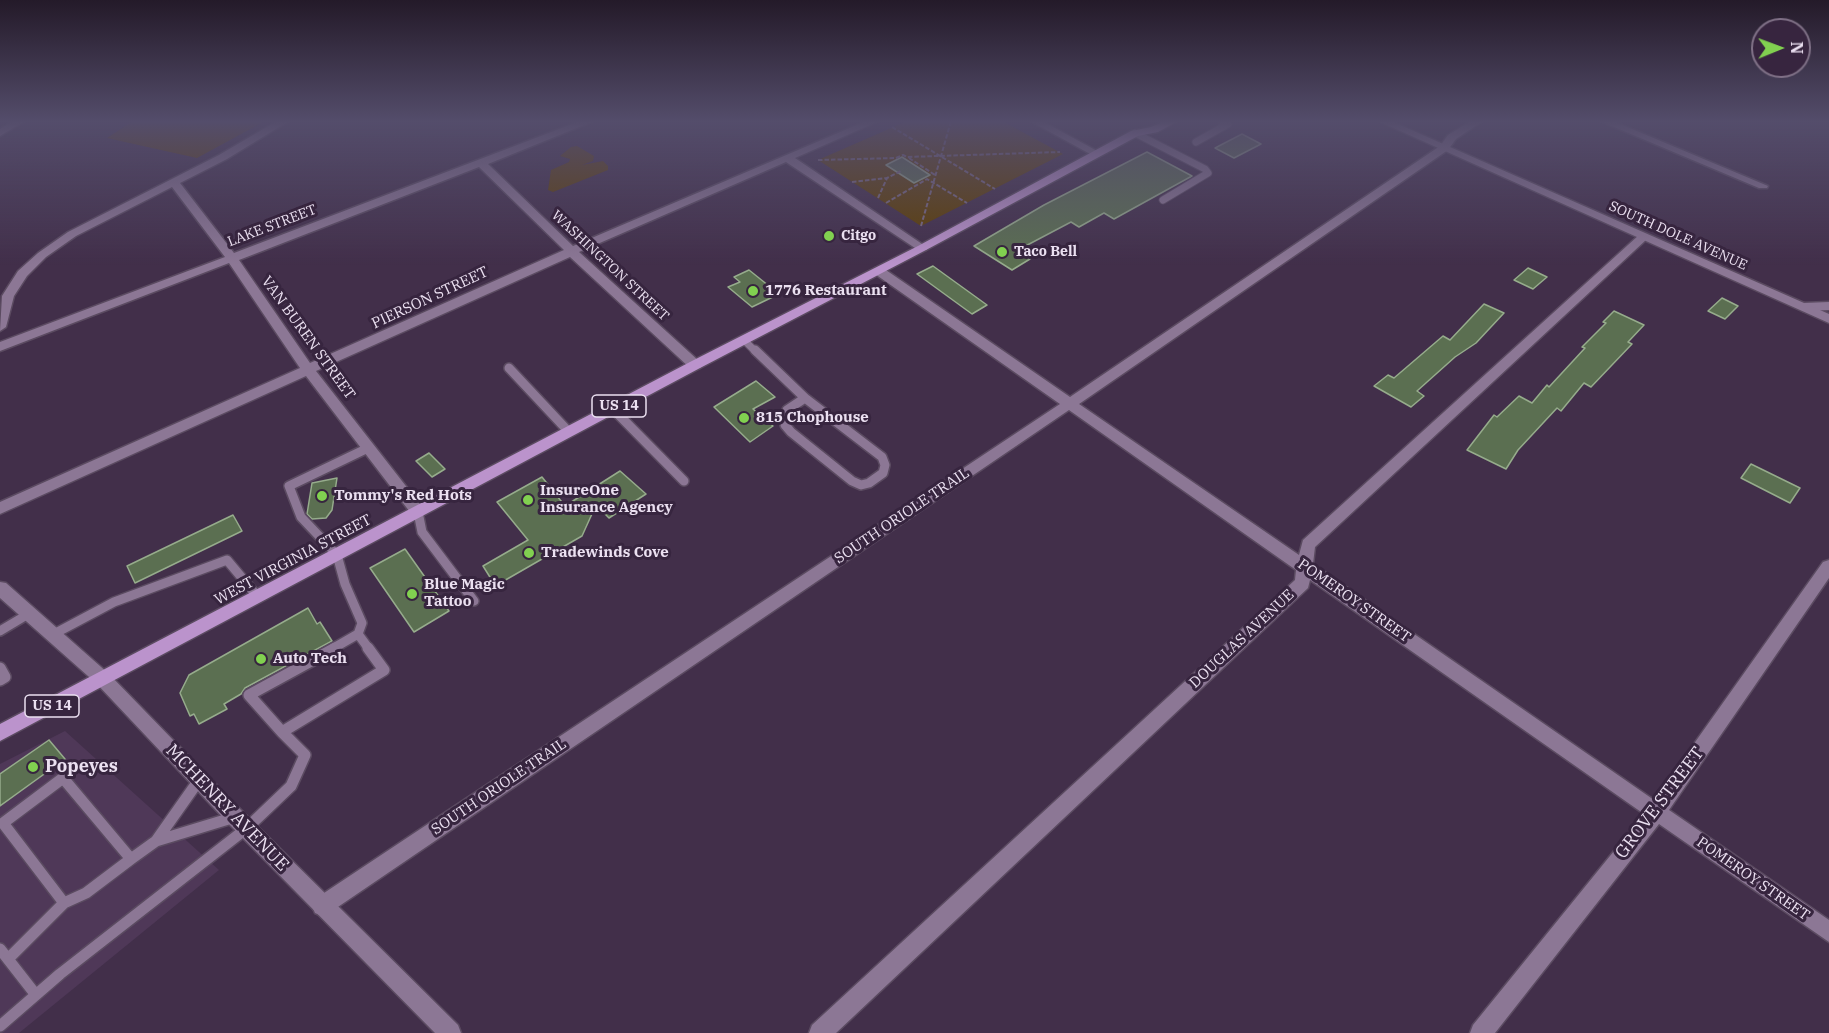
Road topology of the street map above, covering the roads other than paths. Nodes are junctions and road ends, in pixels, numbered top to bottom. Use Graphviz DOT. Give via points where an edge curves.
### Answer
graph roads {
  1 [pos="199,169"];
  2 [pos="461,169"];
  3 [pos="487,169"];
  4 [pos="764,169"];
  5 [pos="804,169"];
  6 [pos="1066,169"];
  7 [pos="1205,169"];
  8 [pos="1413,169"];
  9 [pos="1491,169"];
  10 [pos="1722,169"];
  11 [pos="173,182"];
  12 [pos="1763,186"];
  13 [pos="1163,200"];
  14 [pos="1643,237"];
  15 [pos="922,248"];
  16 [pos="572,251"];
  17 [pos="231,257"];
  18 [pos="879,271"];
  19 [pos="1829,306"];
  20 [pos="1803,307"];
  21 [pos="1829,319"];
  22 [pos="0,327"];
  23 [pos="744,340"];
  24 [pos="0,347"];
  25 [pos="695,365"];
  26 [pos="509,368"];
  27 [pos="309,371"];
  28 [pos="805,398"];
  29 [pos="1069,404"];
  30 [pos="613,409"];
  31 [pos="569,432"];
  32 [pos="368,448"];
  33 [pos="684,481"];
  34 [pos="0,508"];
  35 [pos="418,513"];
  36 [pos="337,555"];
  37 [pos="1303,565"];
  38 [pos="1829,566"];
  39 [pos="0,588"];
  40 [pos="258,597"];
  41 [pos="474,602"];
  42 [pos="30,613"];
  43 [pos="0,631"];
  44 [pos="358,634"];
  45 [pos="52,635"];
  46 [pos="0,668"];
  47 [pos="103,679"];
  48 [pos="0,680"];
  49 [pos="282,732"];
  50 [pos="0,733"];
  51 [pos="199,780"];
  52 [pos="1656,813"];
  53 [pos="241,823"];
  54 [pos="156,841"];
  55 [pos="131,859"];
  56 [pos="64,903"];
  57 [pos="322,906"];
  58 [pos="1829,932"];
  59 [pos="4,954"];
  60 [pos="36,995"];
  61 [pos="0,1026"];
  62 [pos="450,1033"];
  63 [pos="820,1033"];
  64 [pos="1481,1033"];
  1 -- 11 [label="street"];
  2 -- 17 [label="street, LAKE STREET"];
  3 -- 16 [label="street, WASHINGTON STREET"];
  4 -- 16 [label="street, PIERSON STREET"];
  5 -- 15 [label="street"];
  6 -- 15 [label="main road, WEST VIRGINIA STREET / US 14"];
  7 -- 13 [label="lane" via="1208,173"];
  8 -- 29 [label="street, SOUTH ORIOLE TRAIL"];
  9 -- 14 [label="street, SOUTH DOLE AVENUE"];
  10 -- 12 [label="street"];
  11 -- 17 [label="street, VAN BUREN STREET"];
  11 -- 22 [label="street" via="72,234 42,255 22,274 8,296"];
  14 -- 20 [label="street, SOUTH DOLE AVENUE"];
  14 -- 37 [label="street, DOUGLAS AVENUE" via="1308,543"];
  15 -- 18 [label="main road, WEST VIRGINIA STREET / US 14"];
  16 -- 25 [label="street, WASHINGTON STREET"];
  16 -- 27 [label="street, PIERSON STREET"];
  17 -- 24 [label="street, LAKE STREET"];
  17 -- 27 [label="street, VAN BUREN STREET"];
  18 -- 23 [label="main road, WEST VIRGINIA STREET / US 14"];
  18 -- 29 [label="street, POMEROY STREET"];
  19 -- 20 [label="street"];
  20 -- 21 [label="street, SOUTH DOLE AVENUE"];
  23 -- 25 [label="main road, WEST VIRGINIA STREET / US 14"];
  23 -- 28 [label="lane"];
  25 -- 30 [label="main road, WEST VIRGINIA STREET / US 14"];
  26 -- 31 [label="lane"];
  27 -- 32 [label="street, VAN BUREN STREET"];
  27 -- 34 [label="street, PIERSON STREET"];
  28 -- 28 [label="lane" via="787,410 785,425 791,432 852,482 869,483 883,473 882,457"];
  29 -- 37 [label="street, POMEROY STREET"];
  29 -- 57 [label="street, SOUTH ORIOLE TRAIL"];
  30 -- 31 [label="main road, WEST VIRGINIA STREET / US 14"];
  30 -- 33 [label="lane"];
  31 -- 35 [label="main road, WEST VIRGINIA STREET / US 14"];
  32 -- 35 [label="street, VAN BUREN STREET"];
  32 -- 36 [label="lane" via="289,486 300,517"];
  35 -- 36 [label="main road, WEST VIRGINIA STREET / US 14"];
  35 -- 41 [label="lane" via="422,532"];
  36 -- 40 [label="main road, WEST VIRGINIA STREET / US 14"];
  36 -- 44 [label="lane" via="363,623"];
  37 -- 52 [label="street, POMEROY STREET"];
  37 -- 63 [label="street, DOUGLAS AVENUE" via="1302,583"];
  38 -- 52 [label="street, GROVE STREET"];
  39 -- 42 [label="street, MCHENRY AVENUE"];
  40 -- 45 [label="lane" via="227,560 114,602"];
  40 -- 47 [label="main road, WEST VIRGINIA STREET / US 14"];
  42 -- 43 [label="lane"];
  42 -- 45 [label="street, MCHENRY AVENUE"];
  44 -- 49 [label="lane" via="384,670"];
  44 -- 49 [label="lane" via="249,695"];
  45 -- 47 [label="street, MCHENRY AVENUE"];
  46 -- 48 [label="lane" via="4,677"];
  47 -- 50 [label="main road, US 14"];
  47 -- 51 [label="street, MCHENRY AVENUE"];
  49 -- 53 [label="lane" via="305,755 291,786"];
  51 -- 53 [label="street, MCHENRY AVENUE"];
  51 -- 54 [label="lane"];
  52 -- 58 [label="street, POMEROY STREET"];
  52 -- 64 [label="street, GROVE STREET"];
  53 -- 54 [label="lane"];
  53 -- 57 [label="street, MCHENRY AVENUE"];
  53 -- 60 [label="lane"];
  54 -- 55 [label="lane"];
  55 -- 56 [label="lane" via="86,893"];
  55 -- 56 [label="lane" via="63,778 3,823"];
  56 -- 59 [label="lane"];
  57 -- 62 [label="street, MCHENRY AVENUE"];
  59 -- 60 [label="lane"];
  60 -- 61 [label="lane"];
}
